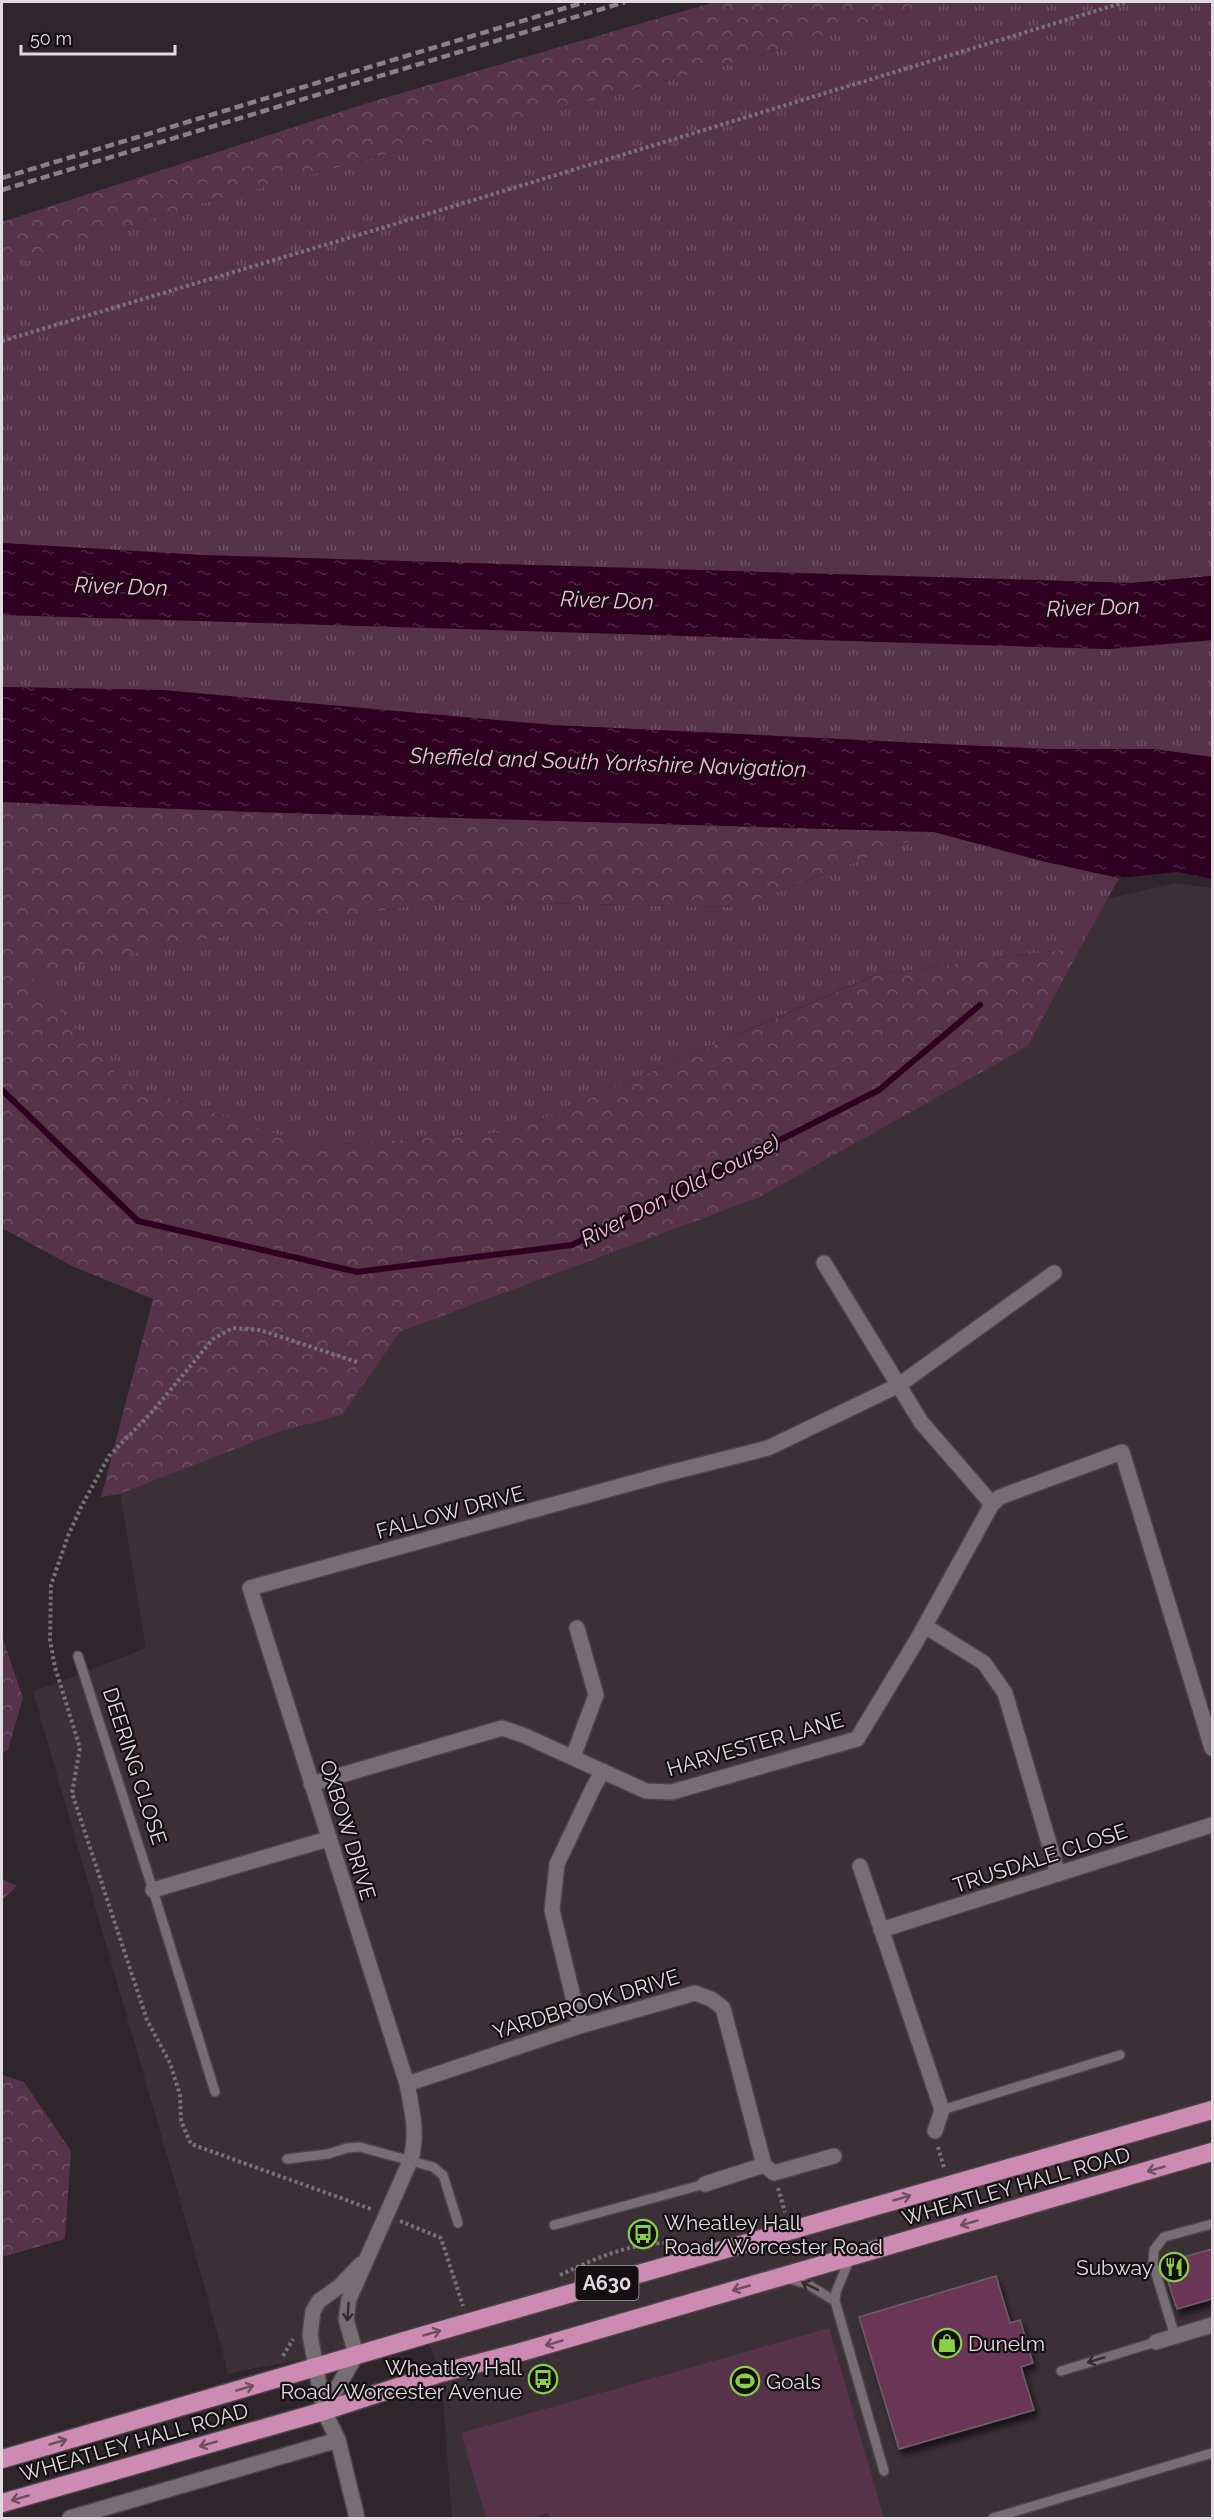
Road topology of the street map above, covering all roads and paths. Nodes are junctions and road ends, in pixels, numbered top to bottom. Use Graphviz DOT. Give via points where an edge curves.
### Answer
graph roads {
  1 [pos="1125,2"];
  2 [pos="2,341"];
  3 [pos="825,1263"];
  4 [pos="1054,1273"];
  5 [pos="357,1362"];
  6 [pos="899,1385"];
  7 [pos="992,1504"];
  8 [pos="250,1588"];
  9 [pos="925,1626"];
  10 [pos="577,1628"];
  11 [pos="78,1656"];
  12 [pos="1212,1748"];
  13 [pos="573,1757"];
  14 [pos="603,1771"];
  15 [pos="311,1784"];
  16 [pos="1212,1825"];
  17 [pos="328,1839"];
  18 [pos="860,1866"];
  19 [pos="1058,1874"];
  20 [pos="153,1890"];
  21 [pos="880,1930"];
  22 [pos="580,2026"];
  23 [pos="1120,2055"];
  24 [pos="407,2084"];
  25 [pos="215,2092"];
  26 [pos="942,2110"];
  27 [pos="1212,2110"];
  28 [pos="935,2131"];
  29 [pos="1212,2152"];
  30 [pos="834,2156"];
  31 [pos="287,2159"];
  32 [pos="411,2159"];
  33 [pos="769,2169"];
  34 [pos="945,2176"];
  35 [pos="705,2184"];
  36 [pos="374,2210"];
  37 [pos="395,2218"];
  38 [pos="787,2220"];
  39 [pos="458,2223"];
  40 [pos="1212,2224"];
  41 [pos="554,2225"];
  42 [pos="850,2257"];
  43 [pos="367,2258"];
  44 [pos="782,2277"];
  45 [pos="835,2301"];
  46 [pos="463,2307"];
  47 [pos="1212,2325"];
  48 [pos="1176,2336"];
  49 [pos="1156,2342"];
  50 [pos="356,2355"];
  51 [pos="316,2367"];
  52 [pos="1061,2370"];
  53 [pos="324,2411"];
  54 [pos="338,2440"];
  55 [pos="1212,2453"];
  56 [pos="2,2459"];
  57 [pos="884,2471"];
  58 [pos="2,2503"];
  59 [pos="70,2518"];
  60 [pos="357,2518"];
  61 [pos="993,2518"];
  1 -- 2 [label="path"];
  3 -- 6 [label="street"];
  4 -- 6 [label="street, FALLOW DRIVE"];
  5 -- 36 [label="path" via="260,1330 233,1328 213,1339 109,1456 81,1507 51,1585 51,1640 55,1667 80,1748 72,1793 147,2020 170,2063 180,2096 181,2121 191,2144"];
  6 -- 7 [label="street" via="921,1422"];
  6 -- 8 [label="street, FALLOW DRIVE" via="768,1448"];
  7 -- 9 [label="street, HARVESTER LANE"];
  7 -- 12 [label="street" via="1000,1497 1122,1452"];
  8 -- 15 [label="street, OXBOW DRIVE"];
  9 -- 14 [label="street, HARVESTER LANE" via="857,1739 672,1792 646,1791"];
  9 -- 19 [label="street" via="984,1663 1005,1694"];
  10 -- 13 [label="street" via="596,1695"];
  11 -- 20 [label="lane, DEERING CLOSE"];
  13 -- 14 [label="street, HARVESTER LANE"];
  13 -- 15 [label="street, HARVESTER LANE" via="502,1728"];
  14 -- 22 [label="street" via="557,1863 552,1910"];
  15 -- 17 [label="street, OXBOW DRIVE"];
  16 -- 19 [label="street, TRUSDALE CLOSE"];
  17 -- 20 [label="street"];
  17 -- 24 [label="street, OXBOW DRIVE"];
  18 -- 21 [label="street"];
  19 -- 21 [label="street, TRUSDALE CLOSE"];
  20 -- 25 [label="lane, DEERING CLOSE"];
  21 -- 26 [label="street"];
  22 -- 24 [label="street, YARDBROOK DRIVE"];
  22 -- 33 [label="street, YARDBROOK DRIVE" via="695,1992 723,2008"];
  23 -- 26 [label="lane"];
  24 -- 32 [label="street, OXBOW DRIVE" via="415,2128"];
  26 -- 28 [label="street"];
  50 -- 27 [label="highway, WHEATLEY HALL ROAD / A630, one-way"];
  28 -- 34 [label="path"];
  29 -- 42 [label="highway, WHEATLEY HALL ROAD / A630, one-way"];
  30 -- 33 [label="street"];
  31 -- 32 [label="lane" via="360,2147"];
  32 -- 39 [label="lane" via="443,2175"];
  32 -- 43 [label="street, OXBOW DRIVE"];
  33 -- 35 [label="street"];
  33 -- 38 [label="path"];
  35 -- 41 [label="lane"];
  37 -- 46 [label="path" via="441,2238"];
  40 -- 48 [label="lane" via="1164,2237 1154,2250 1153,2264"];
  42 -- 44 [label="highway, WHEATLEY HALL ROAD / A630"];
  42 -- 45 [label="lane"];
  43 -- 50 [label="street, OXBOW DRIVE, one-way" via="346,2313"];
  43 -- 51 [label="street" via="313,2311 310,2335"];
  45 -- 44 [label="lane, one-way" via="807,2284"];
  44 -- 53 [label="highway, WHEATLEY HALL ROAD / A630, one-way" via="441,2373"];
  45 -- 57 [label="lane"];
  47 -- 48 [label="street"];
  48 -- 49 [label="street"];
  49 -- 52 [label="lane, one-way"];
  50 -- 51 [label="highway, WHEATLEY HALL ROAD / A630"];
  50 -- 53 [label="street"];
  51 -- 53 [label="street"];
  56 -- 51 [label="highway, WHEATLEY HALL ROAD / A630, one-way"];
  53 -- 54 [label="street"];
  53 -- 58 [label="highway, WHEATLEY HALL ROAD / A630, one-way"];
  54 -- 59 [label="street"];
  54 -- 60 [label="street"];
  55 -- 61 [label="lane"];
}
